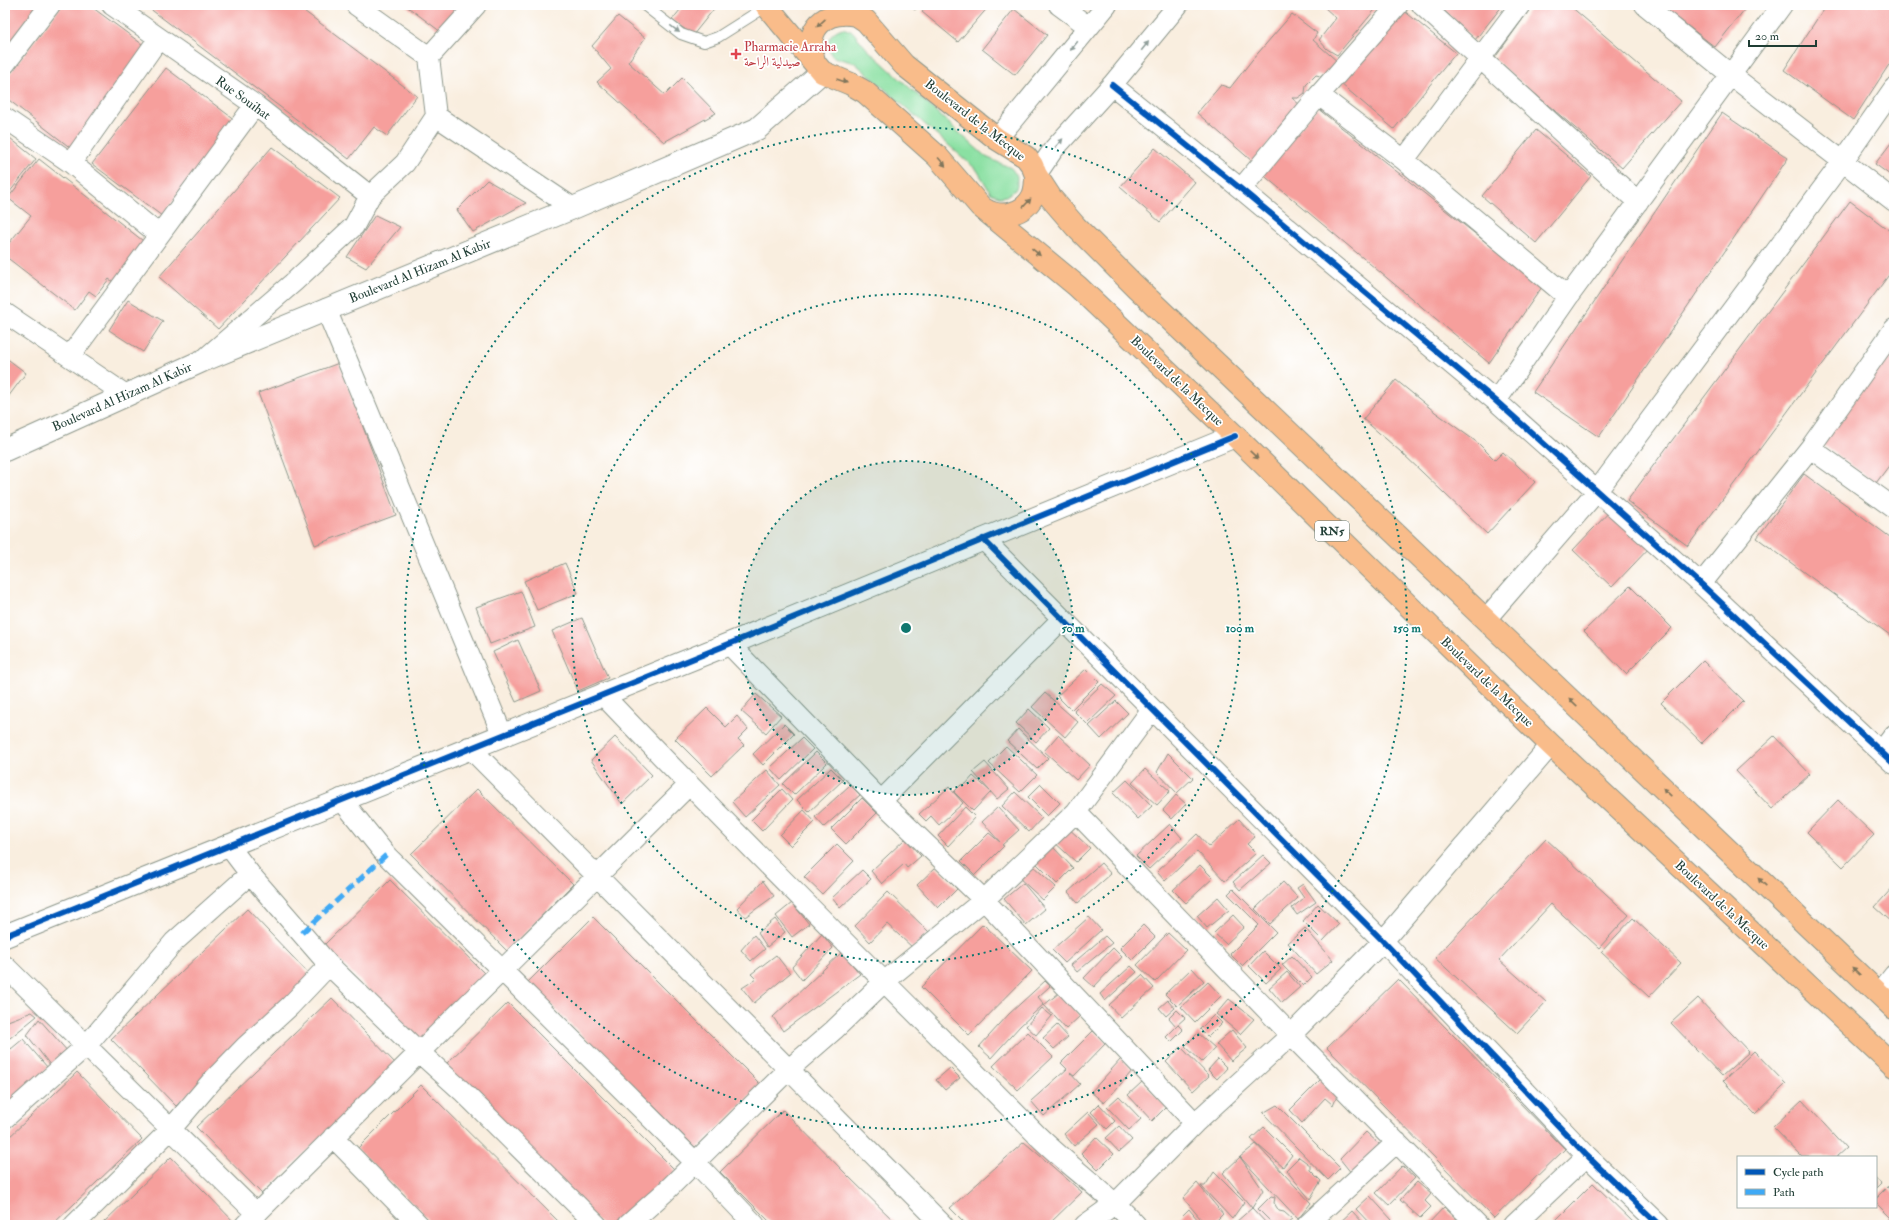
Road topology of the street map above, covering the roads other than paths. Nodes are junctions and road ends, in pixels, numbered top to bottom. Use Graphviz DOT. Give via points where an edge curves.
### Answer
graph roads {
  1 [pos="50,5"];
  2 [pos="112,5"];
  3 [pos="356,5"];
  4 [pos="476,5"];
  5 [pos="644,5"];
  6 [pos="767,5"];
  7 [pos="1060,5"];
  8 [pos="1108,5"];
  9 [pos="1178,5"];
  10 [pos="1398,5"];
  11 [pos="1422,5"];
  12 [pos="1520,5"];
  13 [pos="1645,5"];
  14 [pos="1782,5"];
  15 [pos="849,10"];
  16 [pos="1089,27"];
  17 [pos="159,38"];
  18 [pos="429,57"];
  19 [pos="1481,58"];
  20 [pos="5,64"];
  21 [pos="818,67"];
  22 [pos="1731,75"];
  23 [pos="1112,85"];
  24 [pos="1894,88"];
  25 [pos="1319,95"];
  26 [pos="255,105"];
  27 [pos="436,116"];
  28 [pos="5,118"];
  29 [pos="997,139"];
  30 [pos="1404,160"];
  31 [pos="1843,161"];
  32 [pos="71,163"];
  33 [pos="1036,174"];
  34 [pos="1241,189"];
  35 [pos="370,196"];
  36 [pos="1894,201"];
  37 [pos="1638,202"];
  38 [pos="980,206"];
  39 [pos="573,208"];
  40 [pos="158,234"];
  41 [pos="1568,297"];
  42 [pos="326,309"];
  43 [pos="5,313"];
  44 [pos="1893,334"];
  45 [pos="70,356"];
  46 [pos="202,361"];
  47 [pos="126,395"];
  48 [pos="1496,401"];
  49 [pos="1235,436"];
  50 [pos="1810,448"];
  51 [pos="5,450"];
  52 [pos="1597,491"];
  53 [pos="1894,508"];
  54 [pos="984,539"];
  55 [pos="1701,584"];
  56 [pos="1062,619"];
  57 [pos="1486,619"];
  58 [pos="729,644"];
  59 [pos="602,694"];
  60 [pos="1152,709"];
  61 [pos="502,734"];
  62 [pos="1894,736"];
  63 [pos="1551,745"];
  64 [pos="469,747"];
  65 [pos="1888,758"];
  66 [pos="688,786"];
  67 [pos="341,799"];
  68 [pos="881,801"];
  69 [pos="1076,812"];
  70 [pos="228,845"];
  71 [pos="250,874"];
  72 [pos="597,876"];
  73 [pos="984,900"];
  74 [pos="5,936"];
  75 [pos="1383,941"];
  76 [pos="330,965"];
  77 [pos="5,966"];
  78 [pos="503,970"];
  79 [pos="1894,975"];
  80 [pos="885,981"];
  81 [pos="1887,1001"];
  82 [pos="1291,1035"];
  83 [pos="87,1045"];
  84 [pos="419,1052"];
  85 [pos="1894,1066"];
  86 [pos="788,1070"];
  87 [pos="5,1118"];
  88 [pos="1195,1123"];
  89 [pos="171,1129"];
  90 [pos="333,1137"];
  91 [pos="1396,1142"];
  92 [pos="1588,1156"];
  93 [pos="695,1162"];
  94 [pos="1116,1203"];
  95 [pos="251,1219"];
  96 [pos="74,1225"];
  97 [pos="419,1225"];
  98 [pos="597,1225"];
  99 [pos="628,1225"];
  100 [pos="755,1225"];
  101 [pos="942,1225"];
  102 [pos="1085,1225"];
  103 [pos="1136,1225"];
  104 [pos="1307,1225"];
  105 [pos="1478,1225"];
  106 [pos="1514,1225"];
  107 [pos="1658,1225"];
  1 -- 20 [label="street"];
  2 -- 17 [label="street, Rue Souihat"];
  3 -- 18 [label="street"];
  4 -- 18 [label="street"];
  5 -- 6 [label="lane, one-way" via="681,34 704,42"];
  6 -- 21 [label="main road, Boulevard de la Mecque / RN5"];
  7 -- 16 [label="street"];
  8 -- 16 [label="street"];
  23 -- 9 [label="street, one-way"];
  10 -- 25 [label="street"];
  11 -- 19 [label="street"];
  12 -- 19 [label="street"];
  13 -- 22 [label="street"];
  14 -- 22 [label="street"];
  15 -- 21 [label="main road, one-way" via="846,13 834,14 816,28 811,38 810,50"];
  15 -- 29 [label="main road, Boulevard de la Mecque" via="866,21 904,65"];
  16 -- 29 [label="street, one-way"];
  17 -- 26 [label="street, Rue Souihat"];
  17 -- 32 [label="street"];
  18 -- 27 [label="street"];
  19 -- 30 [label="street"];
  19 -- 37 [label="street"];
  21 -- 38 [label="main road, Boulevard de la Mecque / RN5, one-way" via="865,92 937,156"];
  21 -- 39 [label="street, Boulevard Al Hizam Al Kabir" via="757,129"];
  22 -- 31 [label="street"];
  22 -- 37 [label="street"];
  33 -- 23 [label="street, one-way" via="1053,150"];
  23 -- 34 [label="street"];
  24 -- 31 [label="street"];
  25 -- 30 [label="street"];
  25 -- 34 [label="street"];
  26 -- 35 [label="street, Rue Souihat"];
  26 -- 40 [label="street"];
  27 -- 35 [label="street" via="405,163"];
  27 -- 39 [label="street"];
  28 -- 32 [label="street"];
  29 -- 33 [label="main road, Boulevard de la Mecque" via="1026,157"];
  30 -- 41 [label="street"];
  31 -- 36 [label="street"];
  31 -- 52 [label="street"];
  32 -- 40 [label="street"];
  38 -- 33 [label="main road, one-way" via="988,212 999,214 1019,210 1028,204 1033,195"];
  33 -- 57 [label="main road, Boulevard de la Mecque" via="1051,198 1071,222 1136,287"];
  34 -- 48 [label="street"];
  35 -- 46 [label="street" via="354,226 294,282"];
  37 -- 41 [label="street"];
  38 -- 49 [label="main road, Boulevard de la Mecque / RN5, one-way" via="1077,286"];
  39 -- 42 [label="street, Boulevard Al Hizam Al Kabir"];
  40 -- 45 [label="street"];
  41 -- 48 [label="street"];
  42 -- 46 [label="street, Boulevard Al Hizam Al Kabir"];
  42 -- 61 [label="street"];
  43 -- 45 [label="street"];
  44 -- 50 [label="street"];
  45 -- 47 [label="street"];
  46 -- 47 [label="street, Boulevard Al Hizam Al Kabir"];
  47 -- 51 [label="street, Boulevard Al Hizam Al Kabir"];
  48 -- 52 [label="street"];
  49 -- 54 [label="street"];
  49 -- 63 [label="main road, Boulevard de la Mecque / RN5, one-way"];
  50 -- 53 [label="street"];
  50 -- 55 [label="street"];
  52 -- 55 [label="street"];
  52 -- 57 [label="street"];
  54 -- 56 [label="street"];
  54 -- 58 [label="street"];
  55 -- 65 [label="street"];
  56 -- 60 [label="street"];
  56 -- 68 [label="street"];
  81 -- 57 [label="main road, Boulevard de la Mecque, one-way"];
  58 -- 59 [label="street"];
  58 -- 68 [label="street"];
  59 -- 61 [label="street"];
  59 -- 66 [label="street"];
  60 -- 69 [label="street"];
  60 -- 75 [label="street"];
  61 -- 64 [label="street"];
  62 -- 65 [label="street"];
  63 -- 75 [label="street"];
  63 -- 85 [label="main road, Boulevard de la Mecque / RN5"];
  64 -- 67 [label="street"];
  64 -- 72 [label="street"];
  66 -- 72 [label="street"];
  66 -- 80 [label="street"];
  67 -- 70 [label="street"];
  67 -- 78 [label="street" via="386,855"];
  68 -- 73 [label="street"];
  69 -- 73 [label="street"];
  69 -- 82 [label="street"];
  70 -- 71 [label="street"];
  70 -- 74 [label="street"];
  71 -- 76 [label="street"];
  71 -- 83 [label="street" via="174,942"];
  72 -- 78 [label="street"];
  72 -- 86 [label="street"];
  73 -- 80 [label="street"];
  73 -- 88 [label="street"];
  75 -- 82 [label="street"];
  75 -- 92 [label="street"];
  76 -- 84 [label="street"];
  76 -- 89 [label="street" via="211,1082"];
  77 -- 83 [label="street"];
  78 -- 84 [label="street"];
  78 -- 93 [label="street"];
  79 -- 81 [label="street"];
  80 -- 86 [label="street"];
  80 -- 94 [label="street" via="1048,1145"];
  82 -- 88 [label="street"];
  82 -- 91 [label="street"];
  83 -- 87 [label="street"];
  83 -- 89 [label="street"];
  84 -- 90 [label="street"];
  84 -- 98 [label="street" via="462,1091"];
  86 -- 93 [label="street"];
  86 -- 101 [label="street"];
  88 -- 94 [label="street"];
  89 -- 95 [label="street"];
  89 -- 96 [label="street"];
  90 -- 95 [label="street"];
  90 -- 97 [label="street"];
  91 -- 104 [label="street"];
  91 -- 105 [label="street"];
  92 -- 106 [label="street"];
  92 -- 107 [label="street"];
  93 -- 99 [label="street"];
  93 -- 100 [label="street"];
  94 -- 102 [label="street"];
  94 -- 103 [label="street"];
}
